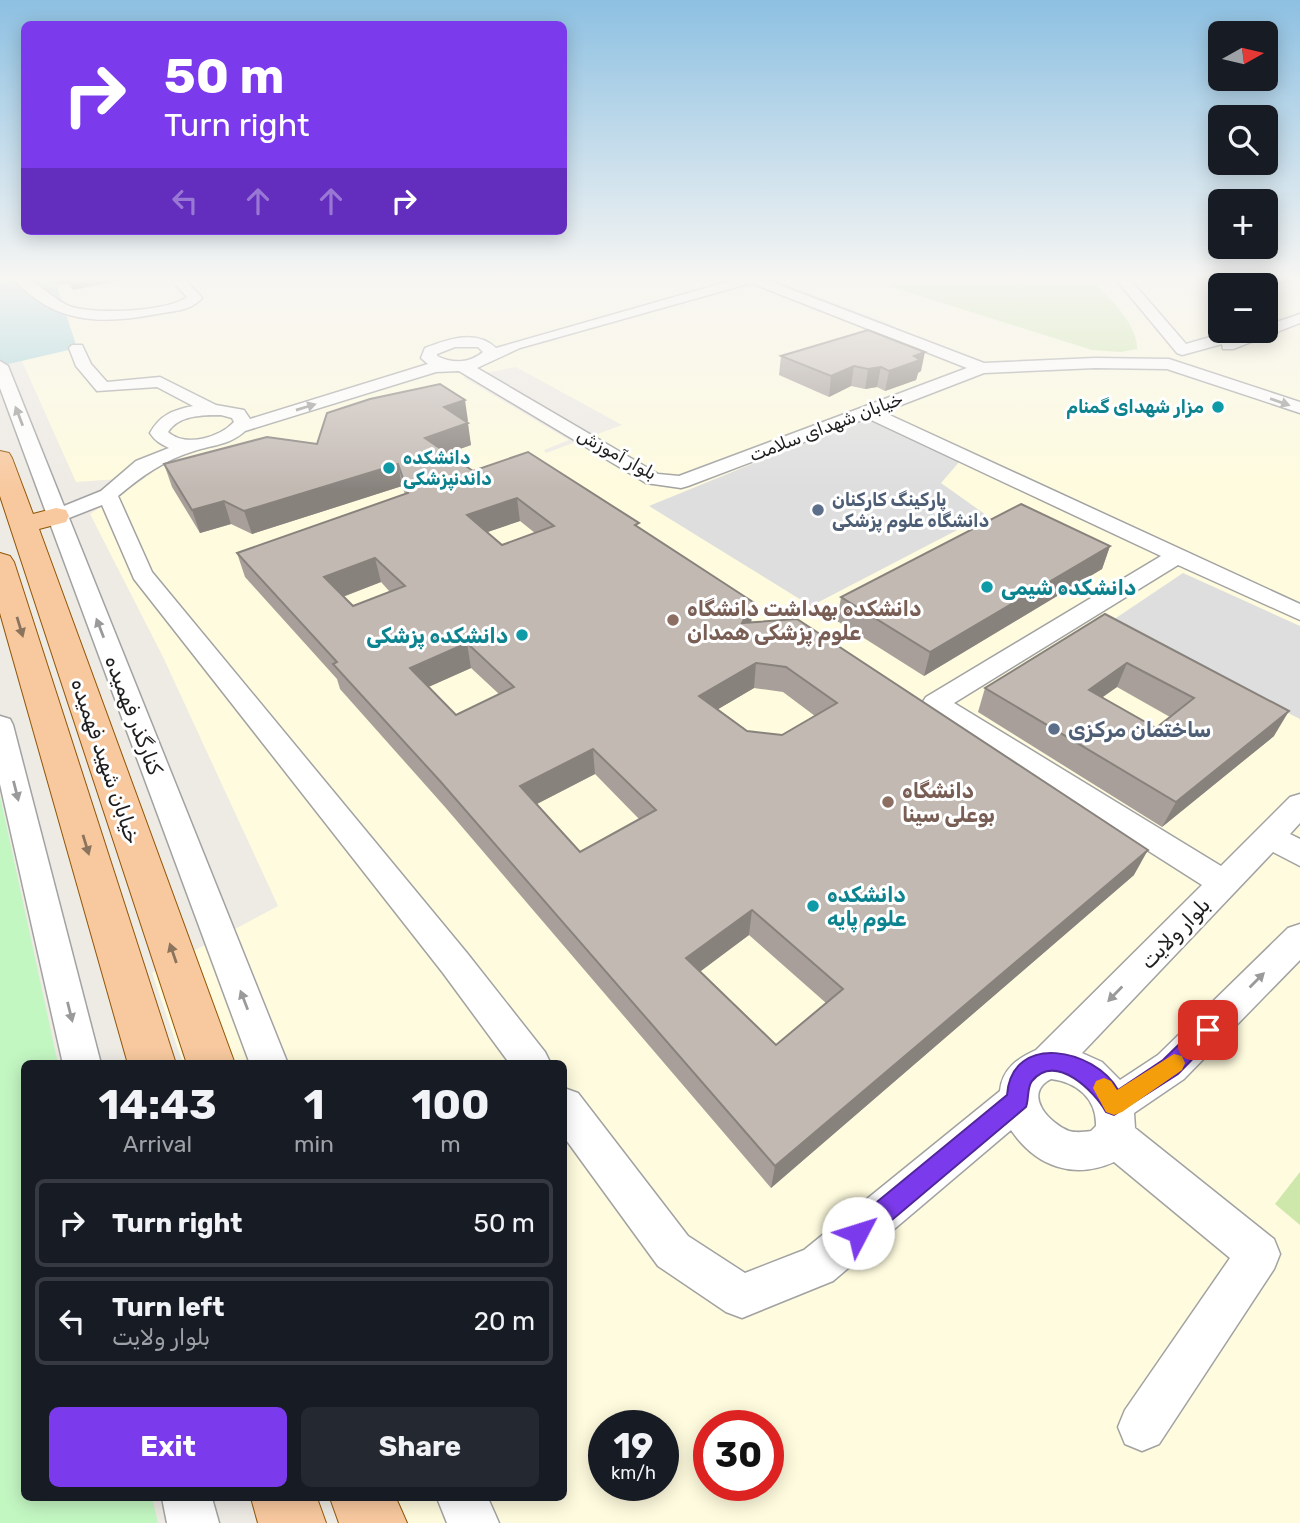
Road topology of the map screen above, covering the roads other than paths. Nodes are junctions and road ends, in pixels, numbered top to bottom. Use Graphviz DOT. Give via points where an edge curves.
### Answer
graph roads {
  1 [pos="77,348"];
  2 [pos="434,348"];
  3 [pos="489,348"];
  4 [pos="509,348"];
  5 [pos="931,348"];
  6 [pos="1149,348"];
  7 [pos="1154,348"];
  8 [pos="1158,348"];
  9 [pos="1191,348"];
  10 [pos="1225,348"];
  11 [pos="1182,350"];
  12 [pos="428,355"];
  13 [pos="488,358"];
  14 [pos="1200,358"];
  15 [pos="1095,363"];
  16 [pos="1169,364"];
  17 [pos="0,366"];
  18 [pos="459,366"];
  19 [pos="982,368"];
  20 [pos="1300,393"];
  21 [pos="1300,408"];
  22 [pos="211,409"];
  23 [pos="230,411"];
  24 [pos="867,411"];
  25 [pos="241,427"];
  26 [pos="586,430"];
  27 [pos="162,438"];
  28 [pos="192,445"];
  29 [pos="0,458"];
  30 [pos="681,482"];
  31 [pos="108,495"];
  32 [pos="44,513"];
  33 [pos="1178,556"];
  34 [pos="0,562"];
  35 [pos="1300,612"];
  36 [pos="0,725"];
  37 [pos="1300,805"];
  38 [pos="1270,836"];
  39 [pos="1300,854"];
  40 [pos="1224,883"];
  41 [pos="1300,938"];
  42 [pos="81,1060"];
  43 [pos="151,1060"];
  44 [pos="210,1060"];
  45 [pos="267,1060"];
  46 [pos="529,1060"];
  47 [pos="1049,1062"];
  48 [pos="1018,1100"];
  49 [pos="567,1110"];
  50 [pos="1114,1120"];
  51 [pos="1142,1427"];
  52 [pos="188,1501"];
  53 [pos="285,1501"];
  54 [pos="364,1501"];
  55 [pos="463,1501"];
  56 [pos="193,1523"];
  57 [pos="292,1523"];
  58 [pos="373,1523"];
  59 [pos="474,1523"];
  1 -- 22 [label="street" via="84,366 103,387 160,382"];
  2 -- 12 [label="street"];
  3 -- 13 [label="street, بلوار آموزش"];
  4 -- 13 [label="street"];
  5 -- 19 [label="street"];
  6 -- 15 [label="street, خیابان شهدای سلامت"];
  7 -- 16 [label="street"];
  8 -- 11 [label="street, خیابان شهدای سلامت"];
  9 -- 11 [label="street, خیابان شهدای سلامت"];
  10 -- 14 [label="street"];
  11 -- 14 [label="street"];
  12 -- 18 [label="street, بلوار آموزش" via="439,364"];
  12 -- 23 [label="street"];
  13 -- 18 [label="street"];
  13 -- 26 [label="street, بلوار آموزش" via="494,369"];
  14 -- 16 [label="street" via="1200,363 1191,366"];
  14 -- 20 [label="street"];
  15 -- 16 [label="street, خیابان شهدای سلامت"];
  15 -- 19 [label="street, خیابان شهدای سلامت"];
  16 -- 21 [label="street, one-way"];
  32 -- 17 [label="street, کنارگذر فهمیده, one-way"];
  25 -- 18 [label="street, one-way" via="435,367"];
  18 -- 26 [label="street, بلوار آموزش"];
  19 -- 24 [label="street, خیابان شهدای سلامت"];
  22 -- 23 [label="street"];
  22 -- 27 [label="street" via="166,422 159,433"];
  23 -- 25 [label="street" via="242,418"];
  24 -- 30 [label="street, خیابان شهدای سلامت"];
  24 -- 33 [label="street"];
  25 -- 28 [label="street" via="227,437"];
  26 -- 30 [label="street, بلوار آموزش" via="653,479"];
  27 -- 28 [label="street"];
  27 -- 32 [label="street" via="101,484"];
  28 -- 31 [label="street" via="143,465"];
  29 -- 32 [label="main road, خیابان شهید فهمیده"];
  31 -- 32 [label="street"];
  31 -- 46 [label="street" via="142,574"];
  44 -- 32 [label="main road, خیابان شهید فهمیده, one-way"];
  45 -- 32 [label="street, کنارگذر فهمیده, one-way"];
  33 -- 35 [label="street"];
  33 -- 40 [label="street" via="935,703"];
  34 -- 43 [label="main road, خیابان شهید فهمیده, one-way"];
  36 -- 42 [label="street, one-way"];
  37 -- 38 [label="street, بلوار ولایت"];
  38 -- 39 [label="street"];
  38 -- 40 [label="street, بلوار ولایت"];
  40 -- 47 [label="street, بلوار ولایت, one-way"];
  50 -- 41 [label="street, one-way"];
  47 -- 48 [label="street" via="1025,1073"];
  47 -- 50 [label="street" via="1065,1063 1094,1078 1106,1091"];
  48 -- 49 [label="street" via="818,1266 742,1296 673,1251"];
  48 -- 50 [label="street" via="1032,1128 1045,1140 1077,1152 1105,1146"];
  50 -- 51 [label="street" via="1259,1254"];
  52 -- 56 [label="street"];
  53 -- 57 [label="main road"];
  54 -- 58 [label="main road"];
  55 -- 59 [label="street"];
}
